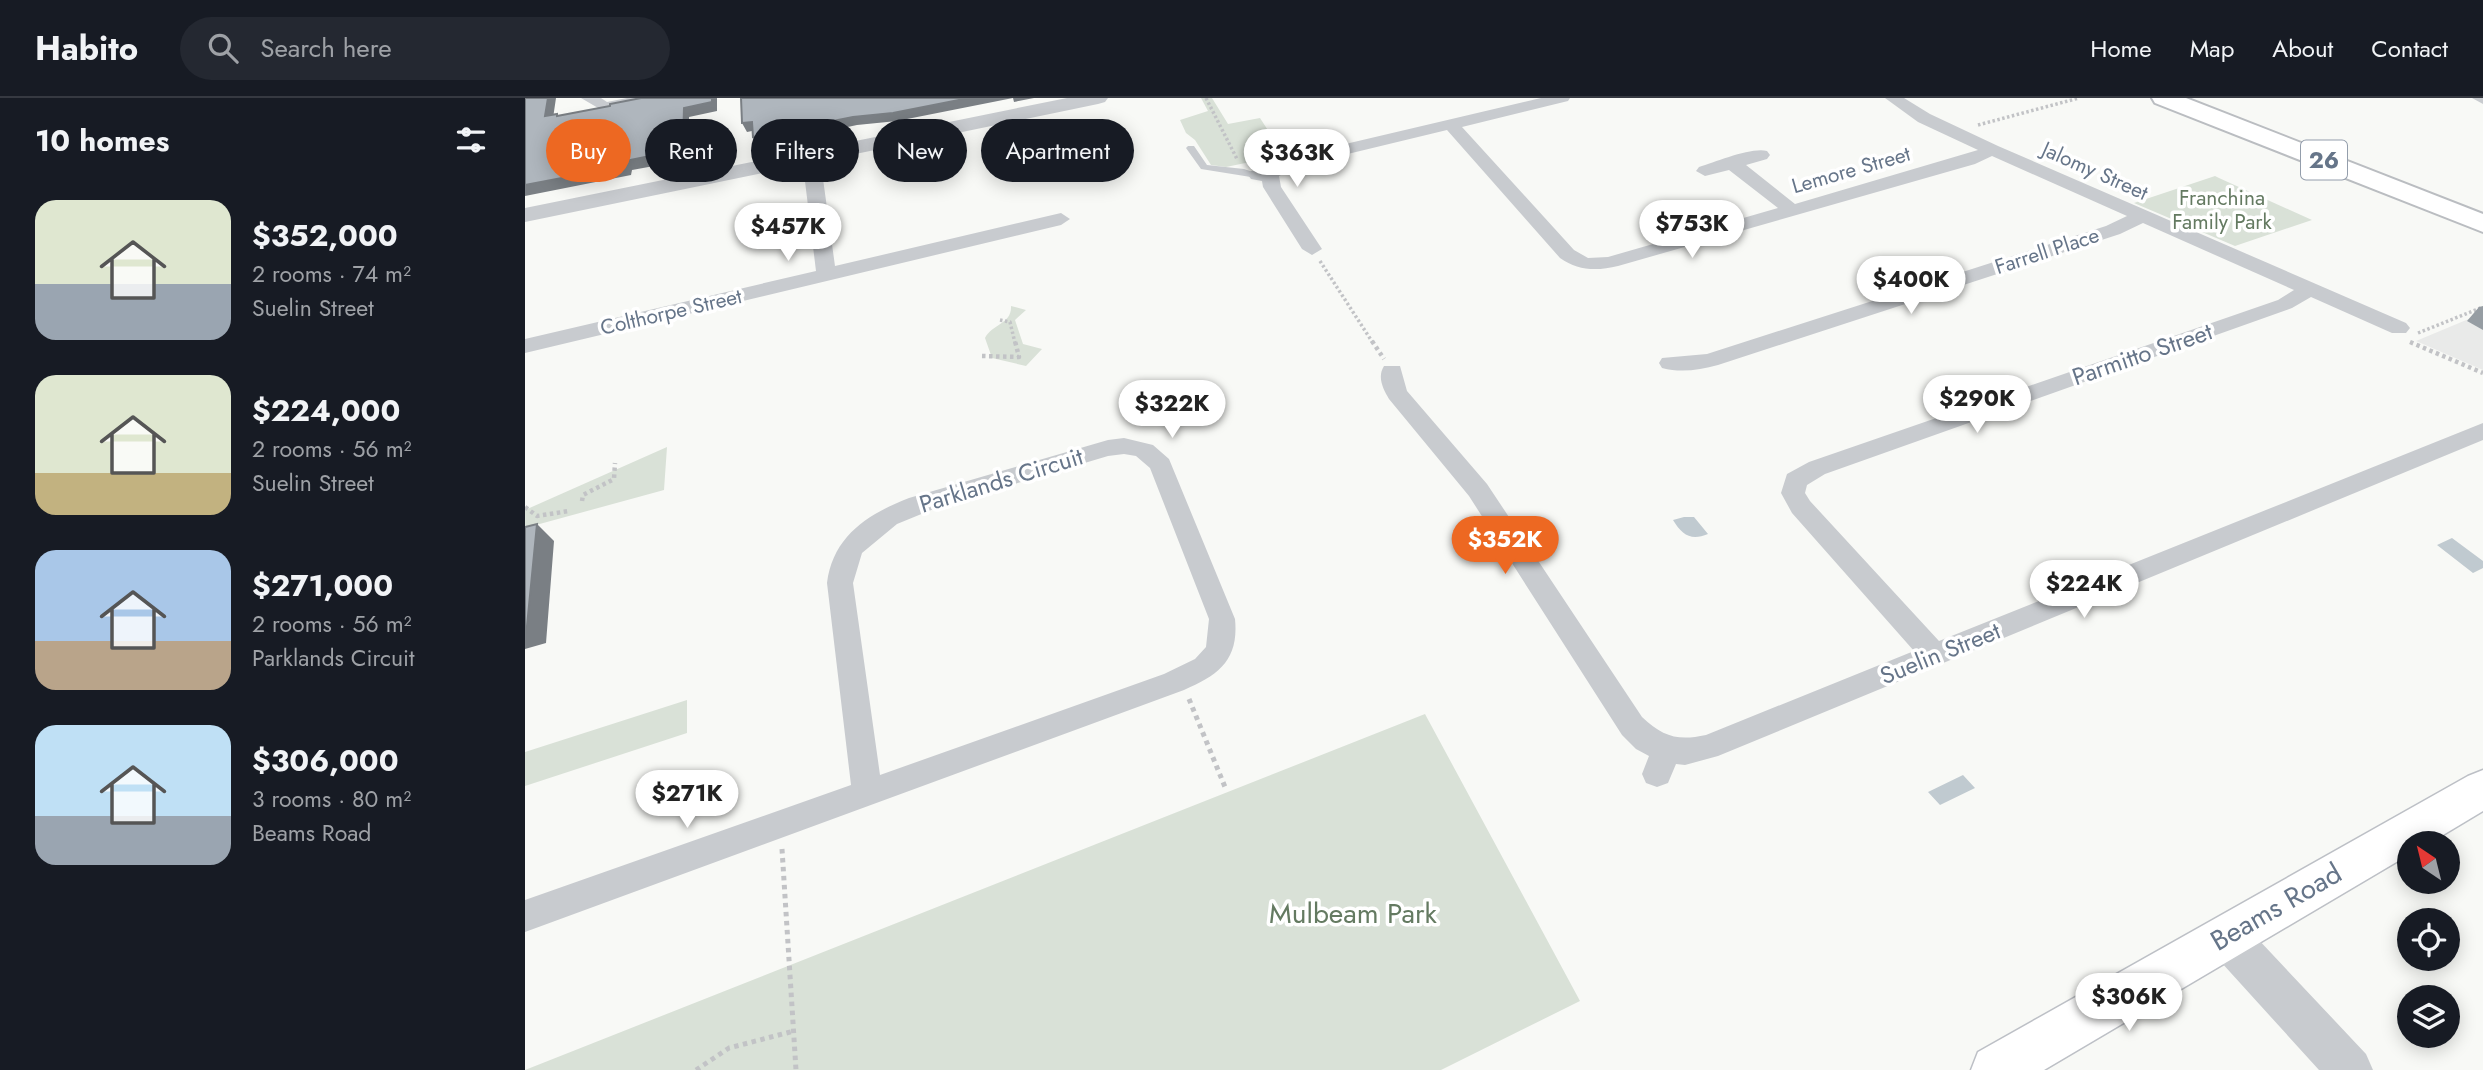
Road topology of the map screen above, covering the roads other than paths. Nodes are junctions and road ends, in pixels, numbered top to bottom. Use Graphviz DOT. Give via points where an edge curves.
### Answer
graph roads {
  1 [pos="589,98"];
  2 [pos="654,98"];
  3 [pos="1562,98"];
  4 [pos="1893,98"];
  5 [pos="2164,98"];
  6 [pos="2201,98"];
  7 [pos="1082,99"];
  8 [pos="1450,124"];
  9 [pos="859,147"];
  10 [pos="1191,148"];
  11 [pos="1992,150"];
  12 [pos="1761,156"];
  13 [pos="1732,163"];
  14 [pos="751,169"];
  15 [pos="1705,171"];
  16 [pos="1255,173"];
  17 [pos="814,182"];
  18 [pos="2483,207"];
  19 [pos="1792,211"];
  20 [pos="525,215"];
  21 [pos="2141,216"];
  22 [pos="1061,219"];
  23 [pos="2483,224"];
  24 [pos="1312,249"];
  25 [pos="826,275"];
  26 [pos="2309,289"];
  27 [pos="2399,328"];
  28 [pos="525,346"];
  29 [pos="1670,363"];
  30 [pos="1392,371"];
  31 [pos="2483,431"];
  32 [pos="1935,655"];
  33 [pos="2483,789"];
  34 [pos="867,793"];
  35 [pos="525,916"];
  36 [pos="2226,936"];
  37 [pos="1996,1070"];
  38 [pos="2350,1070"];
  1 -- 2 [label="street" via="605,107"];
  3 -- 8 [label="street"];
  4 -- 11 [label="street, Jalomy Street"];
  5 -- 23 [label="highway, 26"];
  6 -- 18 [label="highway, 26"];
  7 -- 9 [label="street"];
  8 -- 16 [label="street"];
  8 -- 19 [label="street, Lemore Street" via="1567,254 1585,264 1611,262"];
  10 -- 16 [label="lane" via="1205,167"];
  11 -- 19 [label="street, Lemore Street"];
  11 -- 21 [label="street, Jalomy Street"];
  12 -- 13 [label="street"];
  13 -- 15 [label="street"];
  13 -- 19 [label="street"];
  14 -- 20 [label="street"];
  16 -- 24 [label="street" via="1272,187"];
  17 -- 25 [label="street"];
  21 -- 26 [label="street, Jalomy Street"];
  21 -- 29 [label="street, Farrell Place" via="2113,230 1710,360"];
  22 -- 25 [label="street, Colthorpe Street"];
  25 -- 28 [label="street, Colthorpe Street"];
  26 -- 27 [label="street, Jalomy Street"];
  26 -- 32 [label="street, Parmitto Street" via="2285,304 1817,468 1796,480 1793,493 1801,507"];
  30 -- 32 [label="street, Suelin Street" via="1397,394 1478,490 1632,726 1661,762"];
  31 -- 32 [label="street, Suelin Street"];
  33 -- 36 [label="main road, Beams Road"];
  34 -- 34 [label="street, Parklands Circuit" via="1181,679 1213,660 1224,641 1222,619 1161,465 1149,452 1130,446 1108,448 904,510 862,536 844,559 840,583"];
  34 -- 35 [label="street, Parklands Circuit"];
  36 -- 37 [label="main road, Beams Road"];
  36 -- 38 [label="street"];
}
